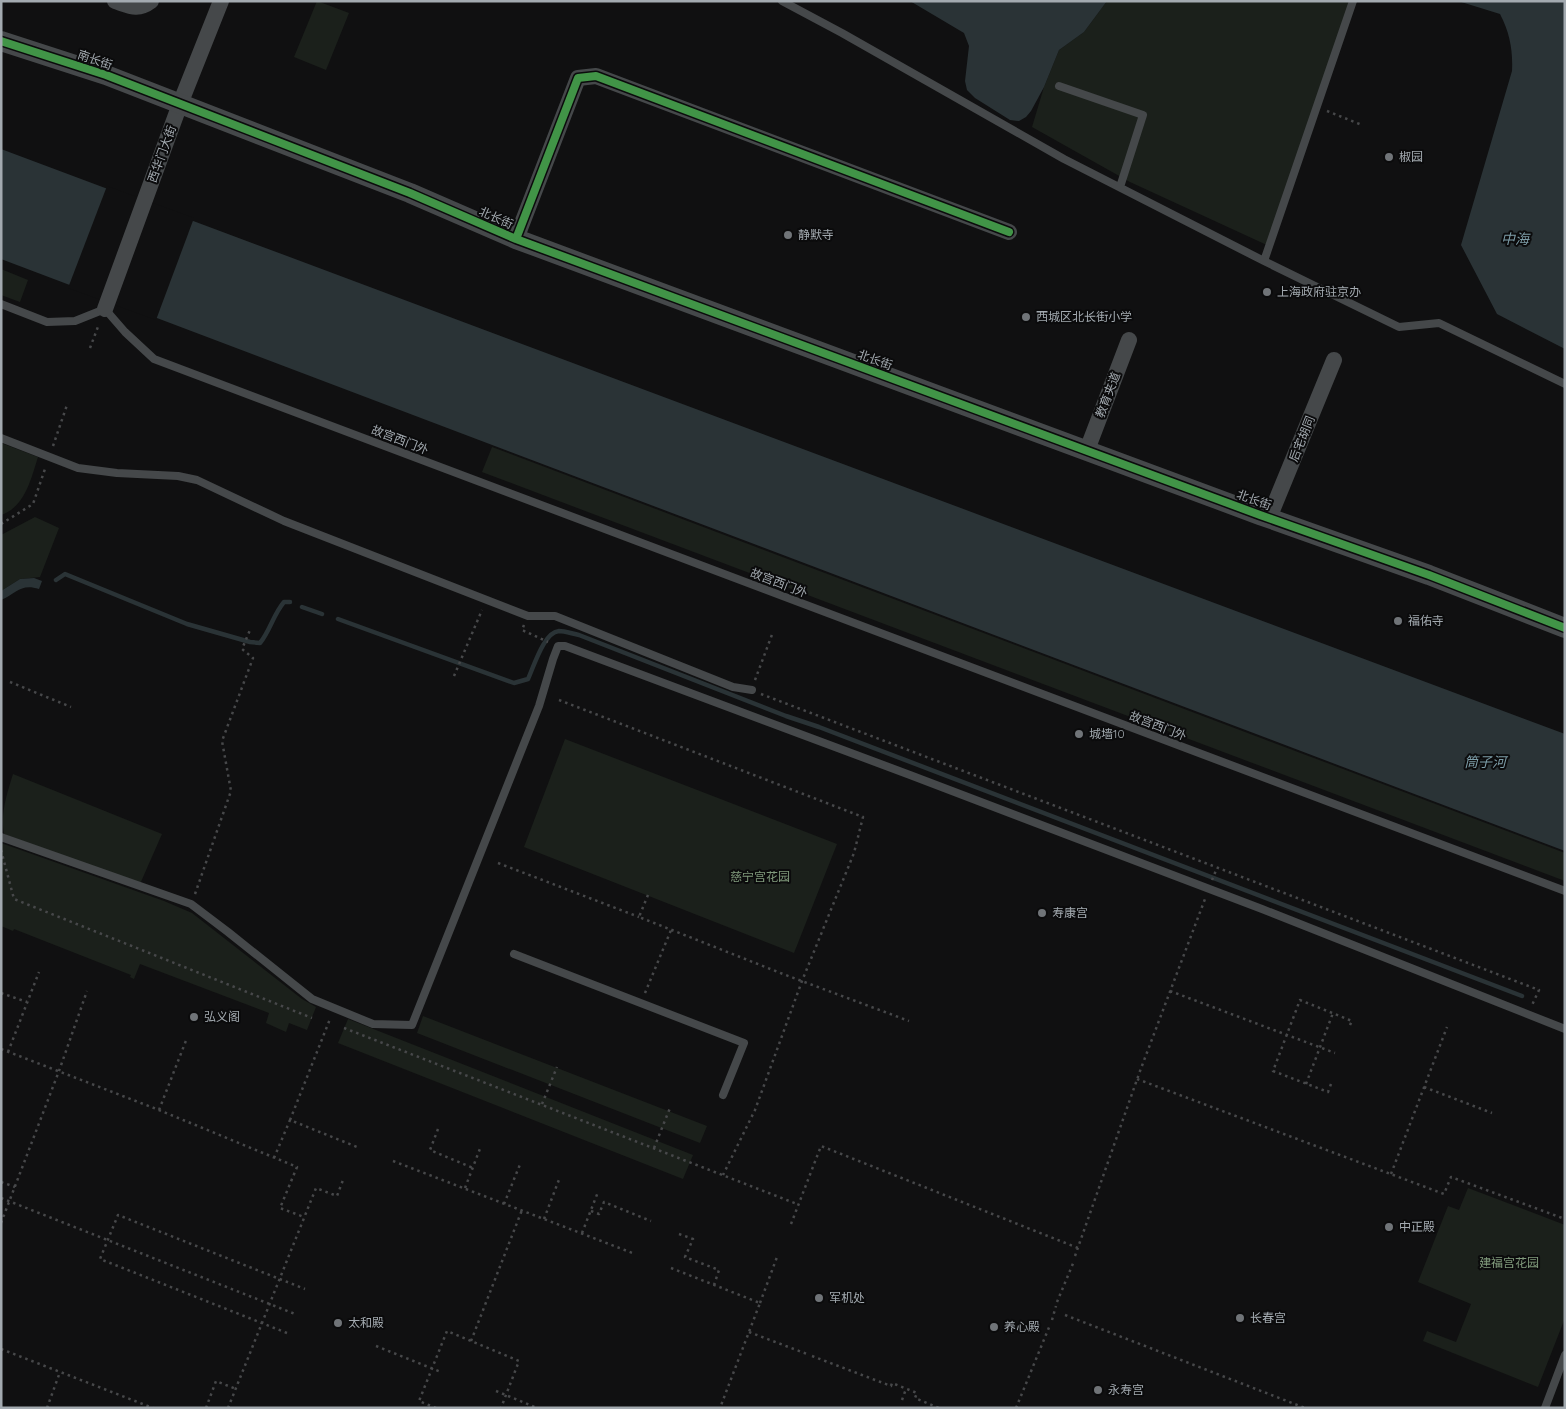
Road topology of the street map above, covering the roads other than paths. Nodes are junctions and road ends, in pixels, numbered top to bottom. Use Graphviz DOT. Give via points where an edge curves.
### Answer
graph roads {
  1 [pos="115,1"];
  2 [pos="151,1"];
  3 [pos="221,1"];
  4 [pos="782,1"];
  5 [pos="1353,1"];
  6 [pos="1,41"];
  7 [pos="1059,86"];
  8 [pos="180,104"];
  9 [pos="1120,187"];
  10 [pos="1009,232"];
  11 [pos="516,239"];
  12 [pos="1264,261"];
  13 [pos="1,304"];
  14 [pos="105,309"];
  15 [pos="1129,340"];
  16 [pos="1334,360"];
  17 [pos="1565,384"];
  18 [pos="1,438"];
  19 [pos="1087,450"];
  20 [pos="1269,518"];
  21 [pos="1565,628"];
  22 [pos="752,690"];
  23 [pos="1,838"];
  24 [pos="1565,891"];
  25 [pos="514,954"];
  26 [pos="1565,1029"];
  27 [pos="724,1095"];
  28 [pos="1565,1355"];
  29 [pos="1545,1408"];
  1 -- 2 [label="street" via="134,8"];
  3 -- 8 [label="street, 西华门大街"];
  4 -- 9 [label="lane" via="1064,160"];
  5 -- 12 [label="lane"];
  6 -- 8 [label="street, 南长街" via="106,75"];
  7 -- 9 [label="lane" via="1143,115"];
  8 -- 11 [label="street, 北长街" via="410,193"];
  8 -- 14 [label="street, 西华门大街"];
  9 -- 12 [label="lane"];
  10 -- 11 [label="street" via="596,76 578,78"];
  11 -- 19 [label="street, 北长街"];
  12 -- 17 [label="lane" via="1399,327 1439,323"];
  13 -- 14 [label="lane" via="47,322 75,321"];
  14 -- 24 [label="lane, 故宫西门外" via="154,359"];
  15 -- 19 [label="street, 教育夹道"];
  16 -- 20 [label="street, 后宅胡同"];
  18 -- 22 [label="lane" via="78,468 197,480 284,521 528,616 555,616 733,687"];
  19 -- 20 [label="street, 北长街"];
  20 -- 21 [label="street, 北长街"];
  23 -- 26 [label="lane" via="191,904 312,999 373,1024 412,1025 539,706 553,658 558,646 565,646 1210,886"];
  25 -- 27 [label="lane" via="744,1043"];
  28 -- 29 [label="lane"];
}
